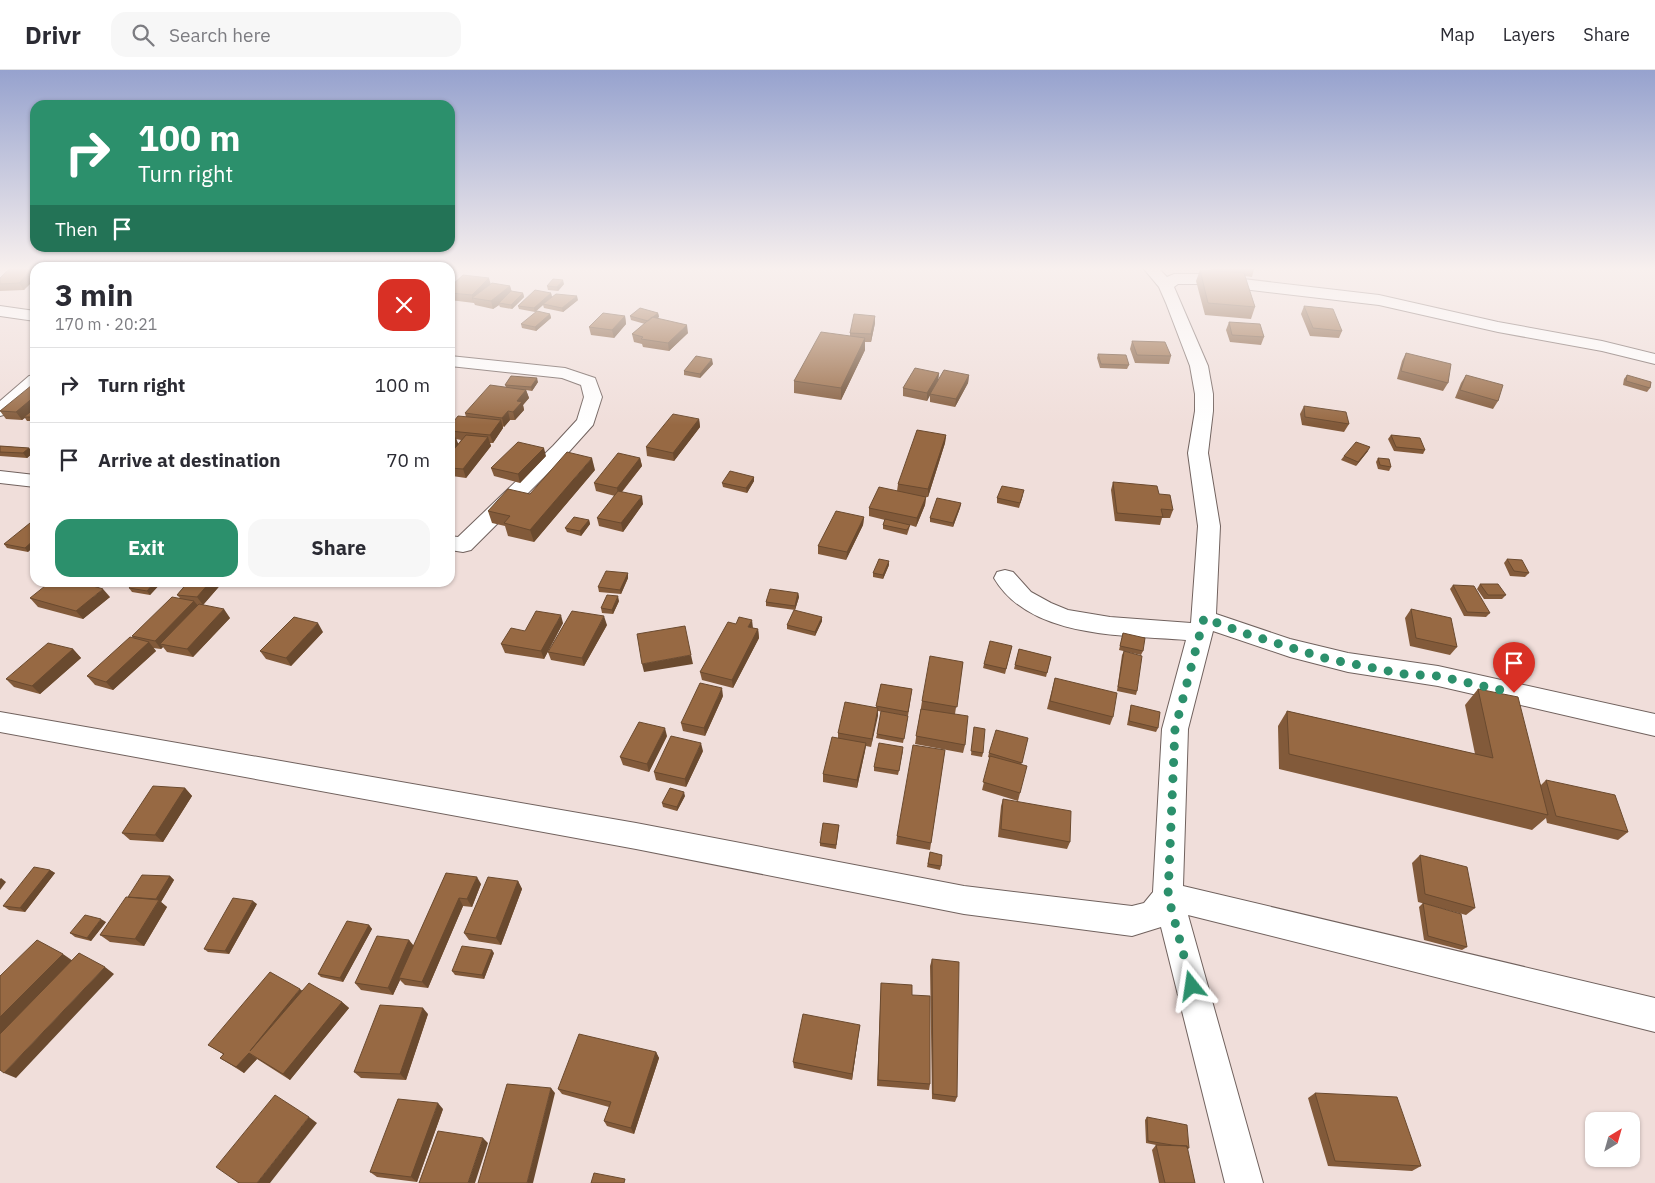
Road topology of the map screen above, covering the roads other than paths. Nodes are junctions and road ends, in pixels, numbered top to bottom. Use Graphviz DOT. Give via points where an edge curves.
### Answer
graph roads {
  1 [pos="1181,321"];
  2 [pos="1471,321"];
  3 [pos="1655,359"];
  4 [pos="455,361"];
  5 [pos="30,384"];
  6 [pos="0,410"];
  7 [pos="0,477"];
  8 [pos="30,480"];
  9 [pos="455,544"];
  10 [pos="1005,578"];
  11 [pos="1203,626"];
  12 [pos="0,722"];
  13 [pos="1655,726"];
  14 [pos="1168,896"];
  15 [pos="1655,1015"];
  16 [pos="1244,1183"];
  1 -- 11 [label="street" via="1199,366 1204,394 1198,453 1209,526"];
  2 -- 3 [label="street"];
  4 -- 9 [label="street" via="565,372 589,382 594,398 586,420 560,450 464,545"];
  5 -- 6 [label="street"];
  7 -- 8 [label="street"];
  10 -- 11 [label="street" via="1022,597 1050,612 1080,622"];
  11 -- 13 [label="street" via="1247,634 1328,659 1404,674 1438,676"];
  11 -- 14 [label="street" via="1175,729"];
  12 -- 14 [label="street" via="636,836 964,900 1132,921 1154,915"];
  14 -- 15 [label="street"];
  14 -- 16 [label="street"];
}
